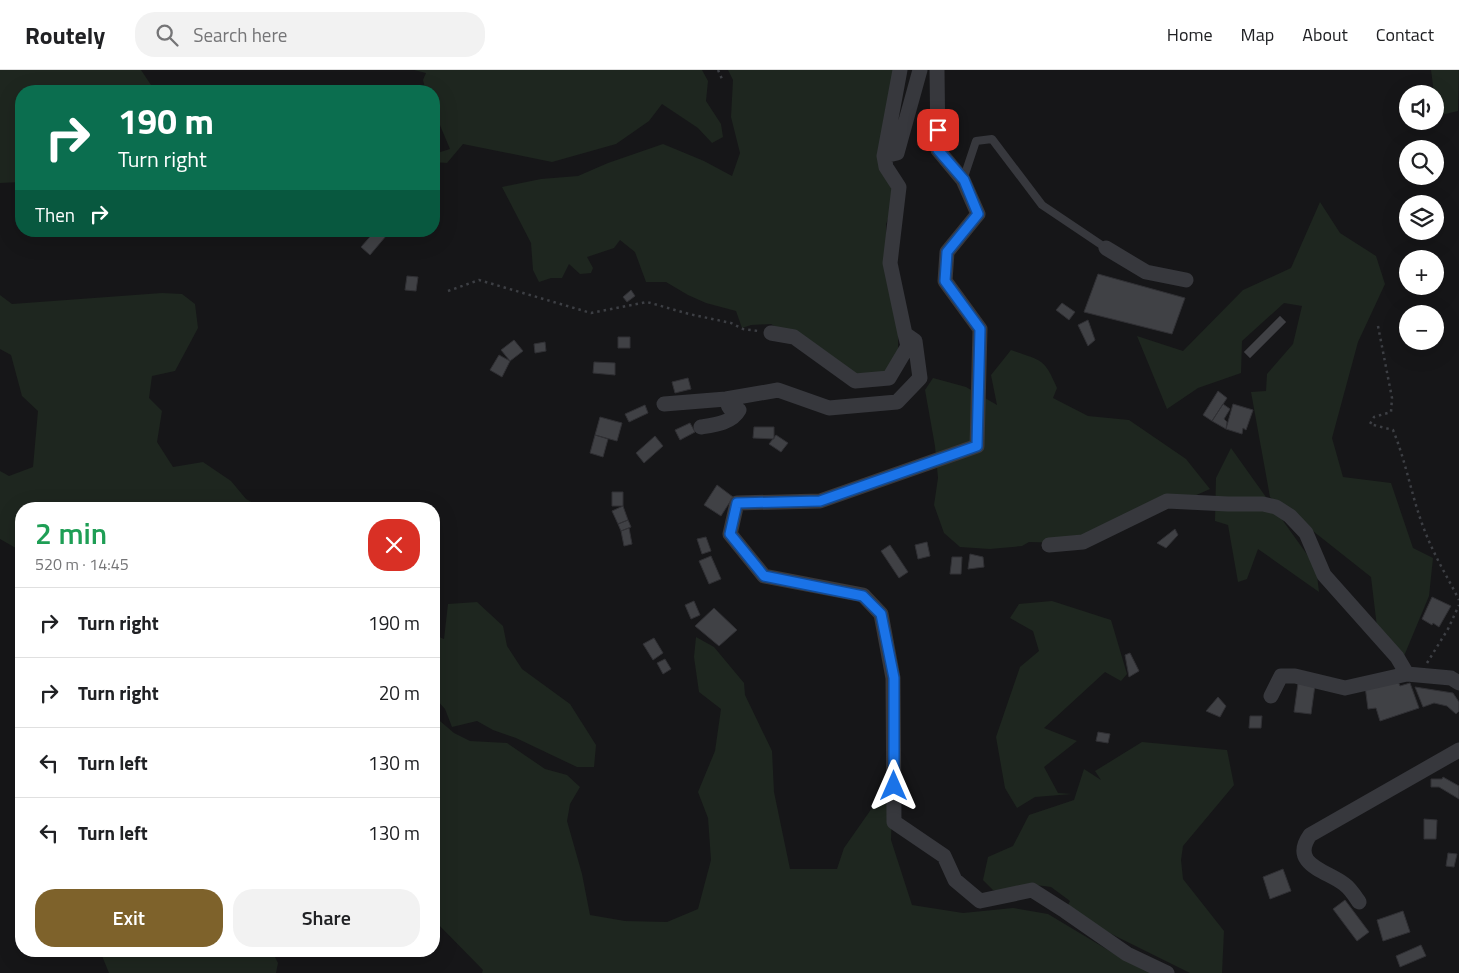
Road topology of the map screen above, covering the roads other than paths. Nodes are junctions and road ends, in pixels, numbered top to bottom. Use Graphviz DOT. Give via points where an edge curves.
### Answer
graph roads {
  1 [pos="900,70"];
  2 [pos="920,70"];
  3 [pos="937,70"];
  4 [pos="884,156"];
  5 [pos="964,180"];
  6 [pos="1106,248"];
  7 [pos="1186,280"];
  8 [pos="771,333"];
  9 [pos="905,334"];
  10 [pos="726,398"];
  11 [pos="664,404"];
  12 [pos="701,427"];
  13 [pos="1049,545"];
  14 [pos="1413,674"];
  15 [pos="1459,683"];
  16 [pos="1271,696"];
  17 [pos="1459,750"];
  18 [pos="1360,902"];
  19 [pos="1167,973"];
  1 -- 4 [label="street"];
  2 -- 4 [label="street" via="897,153"];
  3 -- 5 [label="street" via="938,150"];
  4 -- 9 [label="street" via="886,167 899,187 890,263"];
  5 -- 6 [label="lane" via="976,141 992,139 1042,205"];
  5 -- 19 [label="street" via="978,214 947,252 945,281 980,329 977,446 820,501 737,503 730,534 764,576 863,596 881,614 894,678 894,822 944,856 955,880 980,901 1032,890 1126,954"];
  6 -- 7 [label="street" via="1146,272"];
  8 -- 9 [label="street" via="794,337 855,381 890,378 908,346"];
  9 -- 10 [label="street" via="915,341 920,378 897,402 829,408 778,390"];
  10 -- 11 [label="street"];
  10 -- 12 [label="street" via="729,407 739,410 735,416"];
  13 -- 14 [label="street" via="1083,542 1167,501 1276,507 1306,533 1324,575"];
  14 -- 15 [label="street" via="1451,678"];
  14 -- 16 [label="street" via="1345,688 1295,676 1281,676"];
  17 -- 18 [label="street" via="1310,835 1304,843 1305,855 1313,868 1344,884"];
}
